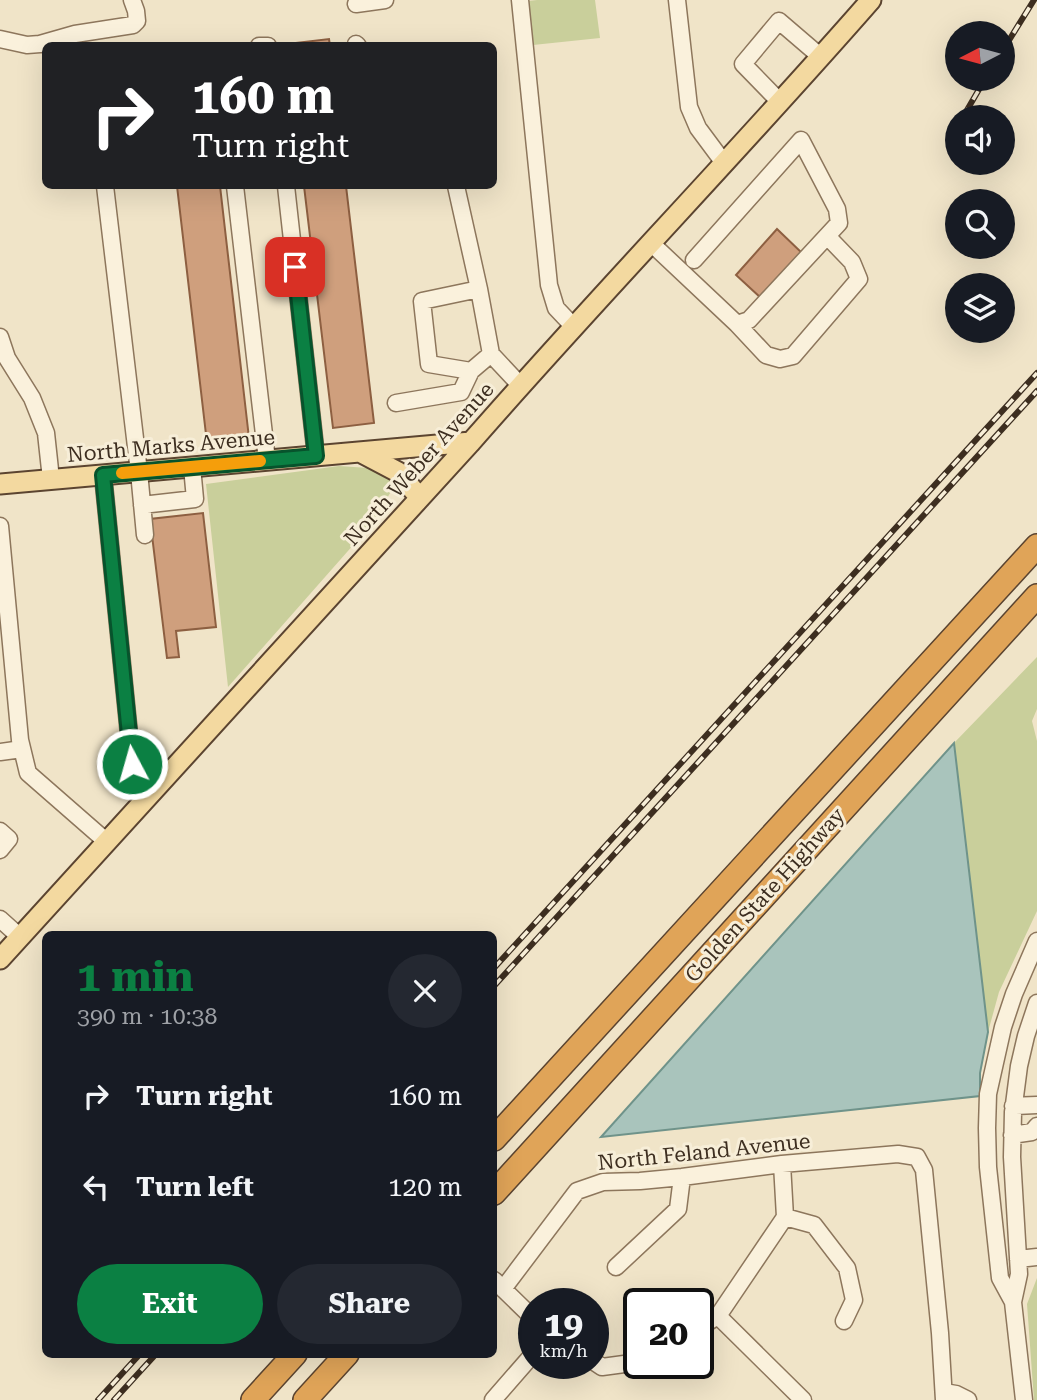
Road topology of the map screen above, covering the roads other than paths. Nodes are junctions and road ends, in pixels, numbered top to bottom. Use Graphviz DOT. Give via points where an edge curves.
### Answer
graph roads {
  1 [pos="132,0"];
  2 [pos="385,0"];
  3 [pos="520,0"];
  4 [pos="677,0"];
  5 [pos="871,0"];
  6 [pos="356,4"];
  7 [pos="0,39"];
  8 [pos="47,42"];
  9 [pos="42,43"];
  10 [pos="821,57"];
  11 [pos="780,102"];
  12 [pos="724,163"];
  13 [pos="105,189"];
  14 [pos="235,189"];
  15 [pos="286,189"];
  16 [pos="457,189"];
  17 [pos="827,236"];
  18 [pos="651,243"];
  19 [pos="694,260"];
  20 [pos="479,289"];
  21 [pos="737,324"];
  22 [pos="574,327"];
  23 [pos="0,337"];
  24 [pos="491,354"];
  25 [pos="3,360"];
  26 [pos="471,371"];
  27 [pos="520,386"];
  28 [pos="396,403"];
  29 [pos="471,442"];
  30 [pos="359,452"];
  31 [pos="316,456"];
  32 [pos="267,460"];
  33 [pos="192,467"];
  34 [pos="139,472"];
  35 [pos="103,475"];
  36 [pos="51,480"];
  37 [pos="0,484"];
  38 [pos="420,498"];
  39 [pos="142,505"];
  40 [pos="0,526"];
  41 [pos="145,536"];
  42 [pos="1037,546"];
  43 [pos="1037,596"];
  44 [pos="22,749"];
  45 [pos="0,752"];
  46 [pos="155,789"];
  47 [pos="0,831"];
  48 [pos="107,842"];
  49 [pos="0,850"];
  50 [pos="0,919"];
  51 [pos="20,937"];
  52 [pos="1037,941"];
  53 [pos="0,959"];
  54 [pos="1037,1003"];
  55 [pos="1037,1105"];
  56 [pos="1013,1106"];
  57 [pos="1037,1126"];
  58 [pos="1012,1135"];
  59 [pos="497,1136"];
  60 [pos="782,1164"];
  61 [pos="682,1177"];
  62 [pos="497,1190"];
  63 [pos="785,1217"];
  64 [pos="1037,1257"];
  65 [pos="1018,1259"];
  66 [pos="616,1267"];
  67 [pos="498,1285"];
  68 [pos="1013,1301"];
  69 [pos="518,1304"];
  70 [pos="718,1316"];
  71 [pos="714,1318"];
  72 [pos="844,1321"];
  73 [pos="291,1358"];
  74 [pos="343,1358"];
  75 [pos="518,1371"];
  76 [pos="944,1396"];
  77 [pos="253,1400"];
  78 [pos="305,1400"];
  79 [pos="493,1400"];
  80 [pos="803,1400"];
  81 [pos="968,1400"];
  82 [pos="1024,1400"];
  1 -- 8 [label="street" via="137,21 133,25"];
  2 -- 6 [label="street"];
  3 -- 22 [label="street" via="549,285 556,309"];
  4 -- 12 [label="street" via="689,107"];
  5 -- 10 [label="main road, North Weber Avenue"];
  7 -- 9 [label="street"];
  10 -- 11 [label="main road, North Weber Avenue"];
  10 -- 11 [label="street" via="779,21 743,64"];
  11 -- 12 [label="main road, North Weber Avenue"];
  12 -- 18 [label="main road, North Weber Avenue"];
  13 -- 34 [label="street"];
  14 -- 32 [label="street"];
  15 -- 31 [label="street"];
  16 -- 20 [label="street"];
  17 -- 19 [label="street" via="839,223 837,209 801,140"];
  17 -- 21 [label="street" via="749,320"];
  17 -- 21 [label="street" via="852,262 859,279 793,356 766,355"];
  18 -- 21 [label="street"];
  18 -- 22 [label="main road, North Weber Avenue"];
  20 -- 24 [label="street"];
  20 -- 26 [label="street" via="422,301 429,363"];
  22 -- 27 [label="main road, North Weber Avenue"];
  23 -- 25 [label="street"];
  24 -- 26 [label="street"];
  24 -- 27 [label="street"];
  25 -- 36 [label="street" via="32,398 46,433"];
  26 -- 28 [label="street" via="461,392"];
  27 -- 29 [label="main road, North Weber Avenue"];
  29 -- 30 [label="main road, North Marks Avenue"];
  29 -- 38 [label="main road, North Weber Avenue"];
  30 -- 31 [label="main road, North Marks Avenue"];
  30 -- 38 [label="main road" via="398,472"];
  31 -- 32 [label="main road, North Marks Avenue"];
  32 -- 33 [label="main road, North Marks Avenue"];
  33 -- 34 [label="main road, North Marks Avenue"];
  33 -- 39 [label="street" via="195,499"];
  34 -- 35 [label="main road, North Marks Avenue"];
  34 -- 39 [label="street"];
  35 -- 36 [label="main road, North Marks Avenue"];
  35 -- 46 [label="street" via="132,764"];
  36 -- 37 [label="main road, North Marks Avenue"];
  38 -- 46 [label="main road, North Weber Avenue"];
  39 -- 41 [label="street"];
  40 -- 44 [label="street"];
  42 -- 59 [label="highway, Golden State Highway"];
  43 -- 62 [label="highway, Golden State Highway"];
  44 -- 45 [label="street"];
  44 -- 48 [label="street" via="28,773"];
  46 -- 48 [label="main road, North Weber Avenue"];
  47 -- 49 [label="street" via="9,839"];
  48 -- 51 [label="main road, North Weber Avenue"];
  50 -- 51 [label="street"];
  51 -- 53 [label="main road, North Weber Avenue"];
  52 -- 68 [label="street" via="1003,1027 988,1094 988,1167 1000,1278"];
  54 -- 56 [label="street"];
  55 -- 56 [label="street"];
  56 -- 58 [label="street"];
  57 -- 58 [label="street" via="1032,1132"];
  58 -- 65 [label="street"];
  60 -- 61 [label="street, North Feland Avenue"];
  60 -- 63 [label="street"];
  60 -- 76 [label="street, North Feland Avenue" via="898,1154 917,1157 924,1170"];
  61 -- 66 [label="street" via="678,1209"];
  61 -- 67 [label="street, North Feland Avenue" via="603,1182 577,1191"];
  63 -- 70 [label="street"];
  63 -- 72 [label="street" via="814,1225 847,1268 854,1300"];
  64 -- 65 [label="street"];
  65 -- 68 [label="street"];
  67 -- 69 [label="street"];
  68 -- 82 [label="street"];
  70 -- 71 [label="street"];
  70 -- 80 [label="street"];
  73 -- 77 [label="highway"];
  74 -- 78 [label="highway"];
  75 -- 79 [label="street"];
  76 -- 81 [label="street" via="956,1394"];
}
